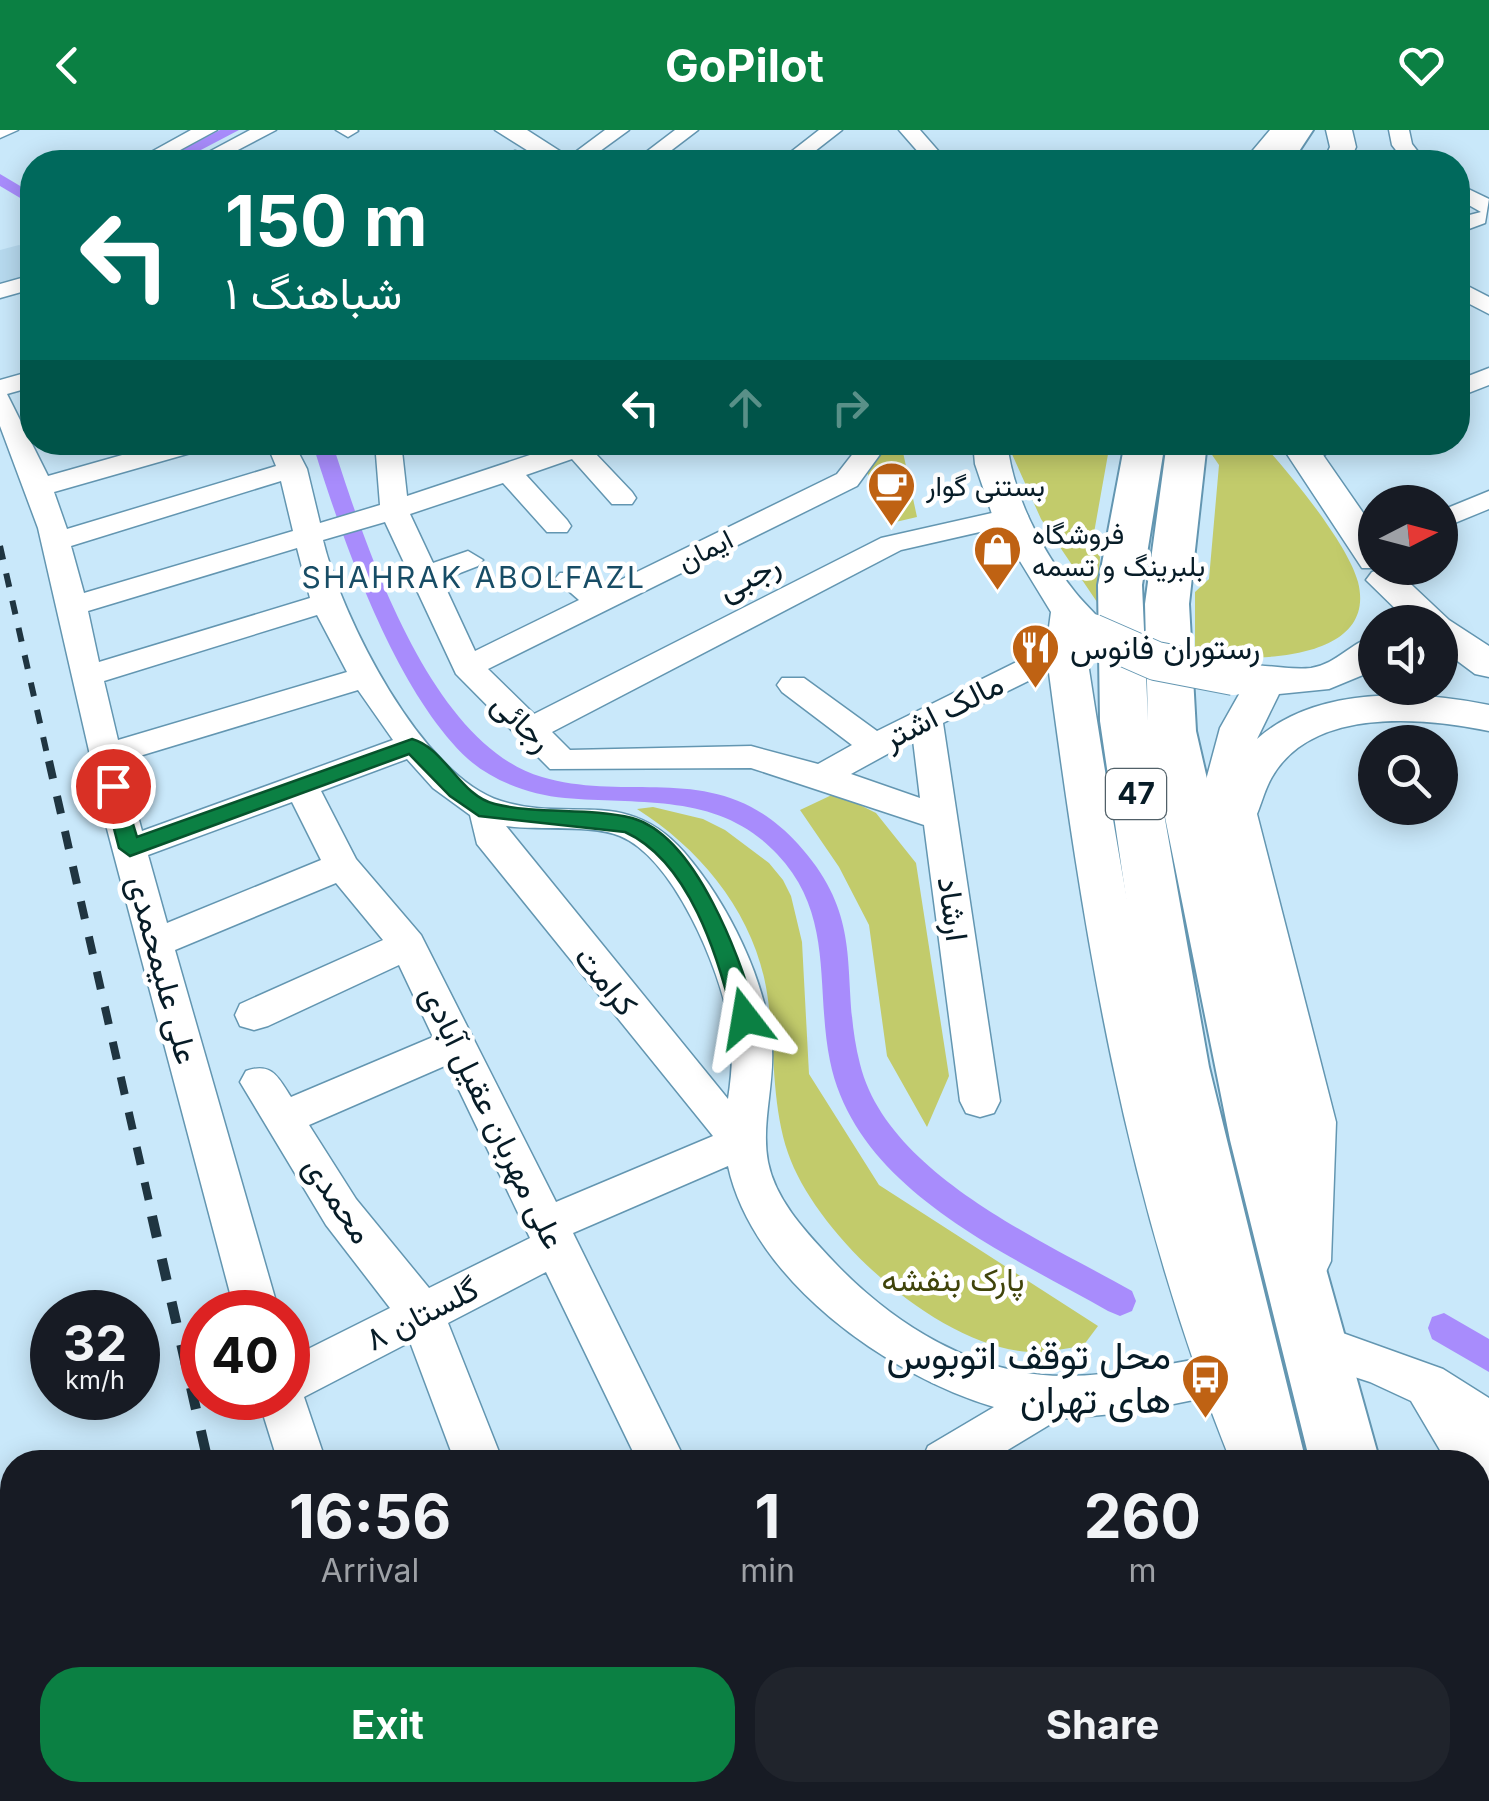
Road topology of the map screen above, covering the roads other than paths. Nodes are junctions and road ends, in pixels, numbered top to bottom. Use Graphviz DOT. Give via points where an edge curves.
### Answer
graph roads {
  1 [pos="8,130"];
  2 [pos="207,130"];
  3 [pos="619,130"];
  4 [pos="688,130"];
  5 [pos="832,130"];
  6 [pos="0,132"];
  7 [pos="258,134"];
  8 [pos="167,150"];
  9 [pos="225,150"];
  10 [pos="590,150"];
  11 [pos="660,150"];
  12 [pos="804,150"];
  13 [pos="0,400"];
  14 [pos="20,427"];
  15 [pos="32,455"];
  16 [pos="153,455"];
  17 [pos="286,455"];
  18 [pos="387,455"];
  19 [pos="556,455"];
  20 [pos="589,455"];
  21 [pos="866,455"];
  22 [pos="992,455"];
  23 [pos="1142,455"];
  24 [pos="1185,455"];
  25 [pos="1316,455"];
  26 [pos="293,469"];
  27 [pos="508,472"];
  28 [pos="40,487"];
  29 [pos="622,498"];
  30 [pos="1489,498"];
  31 [pos="383,513"];
  32 [pos="1458,513"];
  33 [pos="1014,516"];
  34 [pos="557,526"];
  35 [pos="1358,529"];
  36 [pos="316,532"];
  37 [pos="54,542"];
  38 [pos="468,560"];
  39 [pos="424,578"];
  40 [pos="570,580"];
  41 [pos="1398,585"];
  42 [pos="601,602"];
  43 [pos="326,603"];
  44 [pos="1416,605"];
  45 [pos="70,607"];
  46 [pos="1075,632"];
  47 [pos="467,667"];
  48 [pos="86,676"];
  49 [pos="1358,676"];
  50 [pos="366,677"];
  51 [pos="1250,679"];
  52 [pos="793,686"];
  53 [pos="1458,691"];
  54 [pos="1489,702"];
  55 [pos="926,718"];
  56 [pos="1489,718"];
  57 [pos="527,731"];
  58 [pos="412,746"];
  59 [pos="875,746"];
  60 [pos="104,755"];
  61 [pos="822,776"];
  62 [pos="300,786"];
  63 [pos="487,810"];
  64 [pos="940,818"];
  65 [pos="1233,820"];
  66 [pos="130,848"];
  67 [pos="342,866"];
  68 [pos="155,942"];
  69 [pos="408,945"];
  70 [pos="254,1015"];
  71 [pos="458,1043"];
  72 [pos="260,1082"];
  73 [pos="980,1100"];
  74 [pos="283,1118"];
  75 [pos="744,1141"];
  76 [pos="552,1235"];
  77 [pos="251,1290"];
  78 [pos="422,1314"];
  79 [pos="1307,1319"];
  80 [pos="310,1371"];
  81 [pos="1222,1376"];
  82 [pos="1426,1382"];
  83 [pos="1054,1398"];
  84 [pos="288,1420"];
  85 [pos="1489,1424"];
  86 [pos="298,1450"];
  87 [pos="473,1450"];
  88 [pos="656,1450"];
  89 [pos="965,1450"];
  90 [pos="1256,1450"];
  91 [pos="1268,1450"];
  92 [pos="1342,1450"];
  93 [pos="1465,1450"];
  1 -- 6 [label="street"];
  2 -- 8 [label="street"];
  3 -- 10 [label="street"];
  4 -- 11 [label="street"];
  5 -- 12 [label="street"];
  7 -- 9 [label="street"];
  13 -- 14 [label="street, علی علیمحمدی"];
  15 -- 28 [label="street, علی علیمحمدی"];
  16 -- 28 [label="street"];
  17 -- 26 [label="street"];
  18 -- 31 [label="street, رجائی"];
  19 -- 27 [label="street"];
  20 -- 29 [label="street"];
  21 -- 42 [label="street, ایمان" via="847,480"];
  22 -- 33 [label="main road"];
  23 -- 91 [label="highway, 47" via="1120,584 1124,721 1196,1145"];
  24 -- 79 [label="highway, 47" via="1167,604 1172,731 1260,1140"];
  25 -- 35 [label="main road"];
  26 -- 36 [label="street"];
  26 -- 37 [label="street"];
  27 -- 31 [label="street"];
  27 -- 34 [label="street"];
  28 -- 37 [label="street, علی علیمحمدی"];
  30 -- 32 [label="street"];
  31 -- 36 [label="street"];
  31 -- 39 [label="street, رجائی"];
  33 -- 46 [label="main road"];
  33 -- 57 [label="street, رجبی" via="891,544"];
  36 -- 43 [label="street"];
  36 -- 45 [label="street"];
  37 -- 45 [label="street, علی علیمحمدی"];
  38 -- 39 [label="street"];
  39 -- 47 [label="street, رجائی"];
  40 -- 42 [label="street"];
  41 -- 44 [label="main road"];
  42 -- 47 [label="street, ایمان"];
  43 -- 48 [label="street"];
  43 -- 50 [label="street"];
  45 -- 48 [label="street, علی علیمحمدی"];
  46 -- 51 [label="main road, bridge" via="1156,661"];
  46 -- 55 [label="street, مالک اشتر"];
  46 -- 81 [label="main road" via="1126,1037 1179,1246"];
  47 -- 57 [label="street, رجائی"];
  48 -- 60 [label="street, علی علیمحمدی"];
  49 -- 51 [label="main road"];
  50 -- 58 [label="street"];
  50 -- 60 [label="street"];
  51 -- 65 [label="main road" via="1226,780"];
  52 -- 59 [label="street"];
  53 -- 54 [label="main road"];
  55 -- 59 [label="street, مالک اشتر"];
  55 -- 64 [label="street, ارشاد"];
  56 -- 65 [label="main road" via="1391,708 1302,729 1256,766"];
  57 -- 61 [label="street, رجائی" via="562,760 751,757"];
  58 -- 62 [label="street"];
  58 -- 63 [label="street"];
  59 -- 61 [label="street, مالک اشتر"];
  60 -- 66 [label="street, علی علیمحمدی"];
  61 -- 64 [label="street, رجائی"];
  62 -- 66 [label="street"];
  62 -- 67 [label="street, علی مهربان عقیل آبادی"];
  63 -- 75 [label="street, کرامت" via="489,834"];
  63 -- 75 [label="street" via="628,825 647,833 685,874 730,961 752,1046"];
  64 -- 73 [label="street, ارشاد"];
  65 -- 79 [label="main road" via="1310,1122"];
  66 -- 68 [label="street, علی علیمحمدی"];
  67 -- 68 [label="street"];
  67 -- 69 [label="street, علی مهربان عقیل آبادی"];
  68 -- 77 [label="street, علی علیمحمدی"];
  69 -- 70 [label="street"];
  69 -- 71 [label="street, علی مهربان عقیل آبادی"];
  71 -- 74 [label="street"];
  71 -- 76 [label="street, علی مهربان عقیل آبادی"];
  72 -- 74 [label="street, محمدی"];
  74 -- 78 [label="street, محمدی" via="341,1212"];
  75 -- 76 [label="street, گلستان ۸"];
  75 -- 83 [label="street" via="767,1216 823,1281 865,1316 924,1359"];
  76 -- 78 [label="street, گلستان ۸"];
  76 -- 88 [label="street, علی مهربان عقیل آبادی"];
  78 -- 80 [label="street, گلستان ۸"];
  78 -- 87 [label="street, محمدی"];
  79 -- 82 [label="street"];
  79 -- 92 [label="highway, 47"];
  81 -- 83 [label="street"];
  81 -- 90 [label="main road"];
  82 -- 85 [label="street"];
  82 -- 93 [label="street" via="1437,1412"];
  83 -- 89 [label="street"];
  84 -- 86 [label="street"];
}
